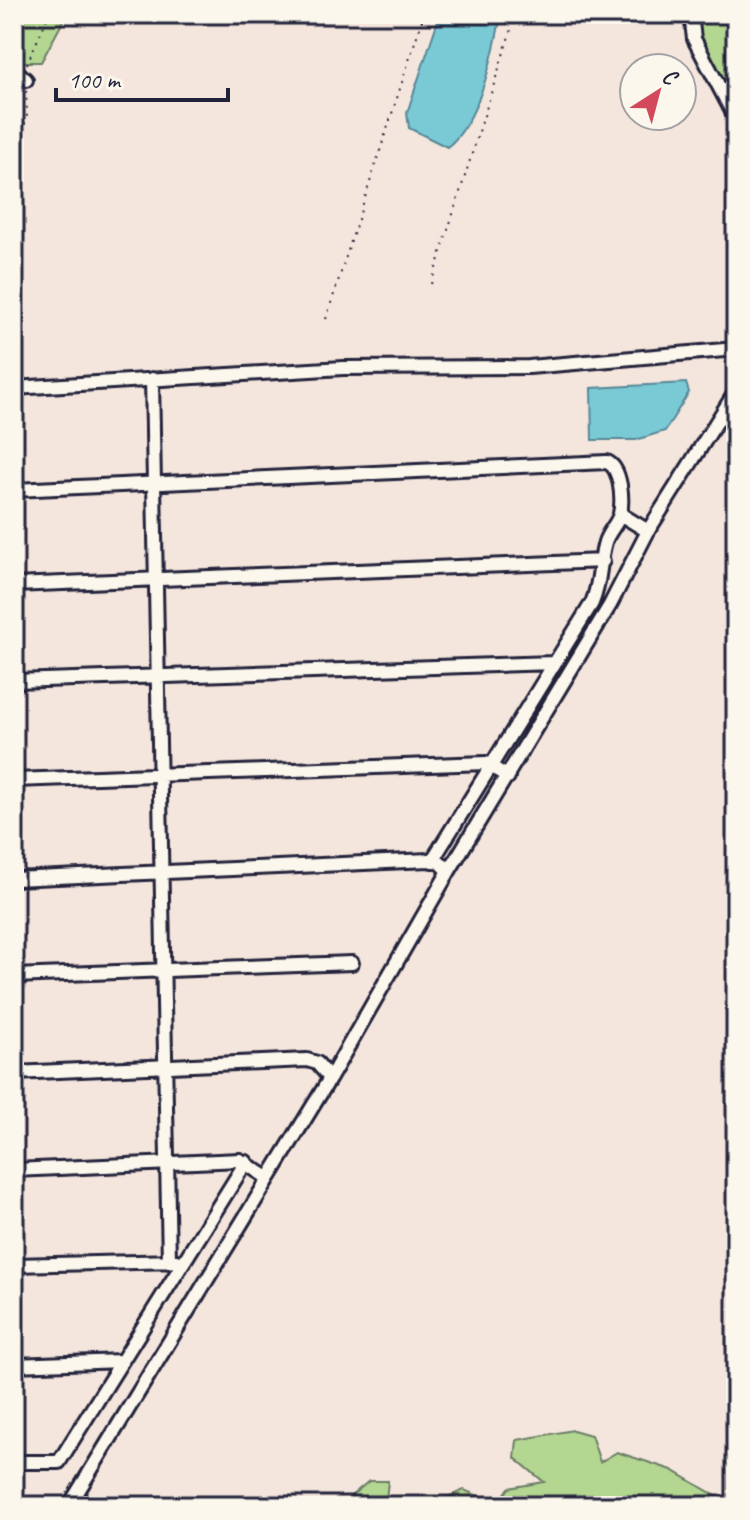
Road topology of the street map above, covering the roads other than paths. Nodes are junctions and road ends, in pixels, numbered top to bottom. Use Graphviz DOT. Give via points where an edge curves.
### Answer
graph roads {
  1 [pos="691,14"];
  2 [pos="14,69"];
  3 [pos="26,80"];
  4 [pos="736,119"];
  5 [pos="736,349"];
  6 [pos="152,379"];
  7 [pos="14,388"];
  8 [pos="736,391"];
  9 [pos="154,484"];
  10 [pos="14,490"];
  11 [pos="620,514"];
  12 [pos="648,531"];
  13 [pos="603,561"];
  14 [pos="156,579"];
  15 [pos="14,585"];
  16 [pos="554,663"];
  17 [pos="158,676"];
  18 [pos="14,681"];
  19 [pos="491,766"];
  20 [pos="160,775"];
  21 [pos="508,777"];
  22 [pos="14,780"];
  23 [pos="432,861"];
  24 [pos="449,871"];
  25 [pos="161,873"];
  26 [pos="14,879"];
  27 [pos="352,963"];
  28 [pos="163,970"];
  29 [pos="14,976"];
  30 [pos="165,1066"];
  31 [pos="14,1073"];
  32 [pos="330,1078"];
  33 [pos="246,1162"];
  34 [pos="167,1163"];
  35 [pos="14,1170"];
  36 [pos="268,1178"];
  37 [pos="185,1261"];
  38 [pos="169,1262"];
  39 [pos="14,1265"];
  40 [pos="122,1361"];
  41 [pos="14,1365"];
  42 [pos="14,1462"];
  43 [pos="69,1506"];
  1 -- 4 [label="street" via="694,39"];
  2 -- 3 [label="street"];
  5 -- 6 [label="street" via="529,367 343,368"];
  6 -- 7 [label="street"];
  6 -- 9 [label="street"];
  8 -- 12 [label="street"];
  9 -- 10 [label="street"];
  9 -- 11 [label="street" via="607,462 618,472"];
  9 -- 14 [label="street"];
  11 -- 12 [label="street"];
  11 -- 13 [label="street" via="605,541"];
  12 -- 21 [label="street"];
  13 -- 14 [label="street"];
  13 -- 16 [label="street" via="592,603"];
  14 -- 15 [label="street"];
  14 -- 17 [label="street"];
  16 -- 17 [label="street"];
  16 -- 19 [label="street"];
  17 -- 18 [label="street"];
  17 -- 20 [label="street"];
  19 -- 20 [label="street"];
  19 -- 21 [label="street"];
  19 -- 23 [label="street"];
  20 -- 22 [label="street"];
  20 -- 25 [label="street"];
  21 -- 24 [label="street"];
  23 -- 24 [label="street"];
  23 -- 25 [label="street"];
  24 -- 32 [label="street"];
  25 -- 26 [label="street"];
  25 -- 28 [label="street"];
  27 -- 28 [label="street"];
  28 -- 29 [label="street"];
  28 -- 30 [label="street"];
  30 -- 31 [label="street"];
  30 -- 32 [label="street" via="307,1060"];
  30 -- 34 [label="street"];
  32 -- 36 [label="street"];
  33 -- 34 [label="street"];
  33 -- 36 [label="street"];
  33 -- 37 [label="street"];
  34 -- 35 [label="street"];
  34 -- 38 [label="street"];
  36 -- 43 [label="street"];
  37 -- 38 [label="street"];
  37 -- 40 [label="street"];
  38 -- 39 [label="street"];
  40 -- 41 [label="street"];
  40 -- 42 [label="street" via="59,1462"];
}
